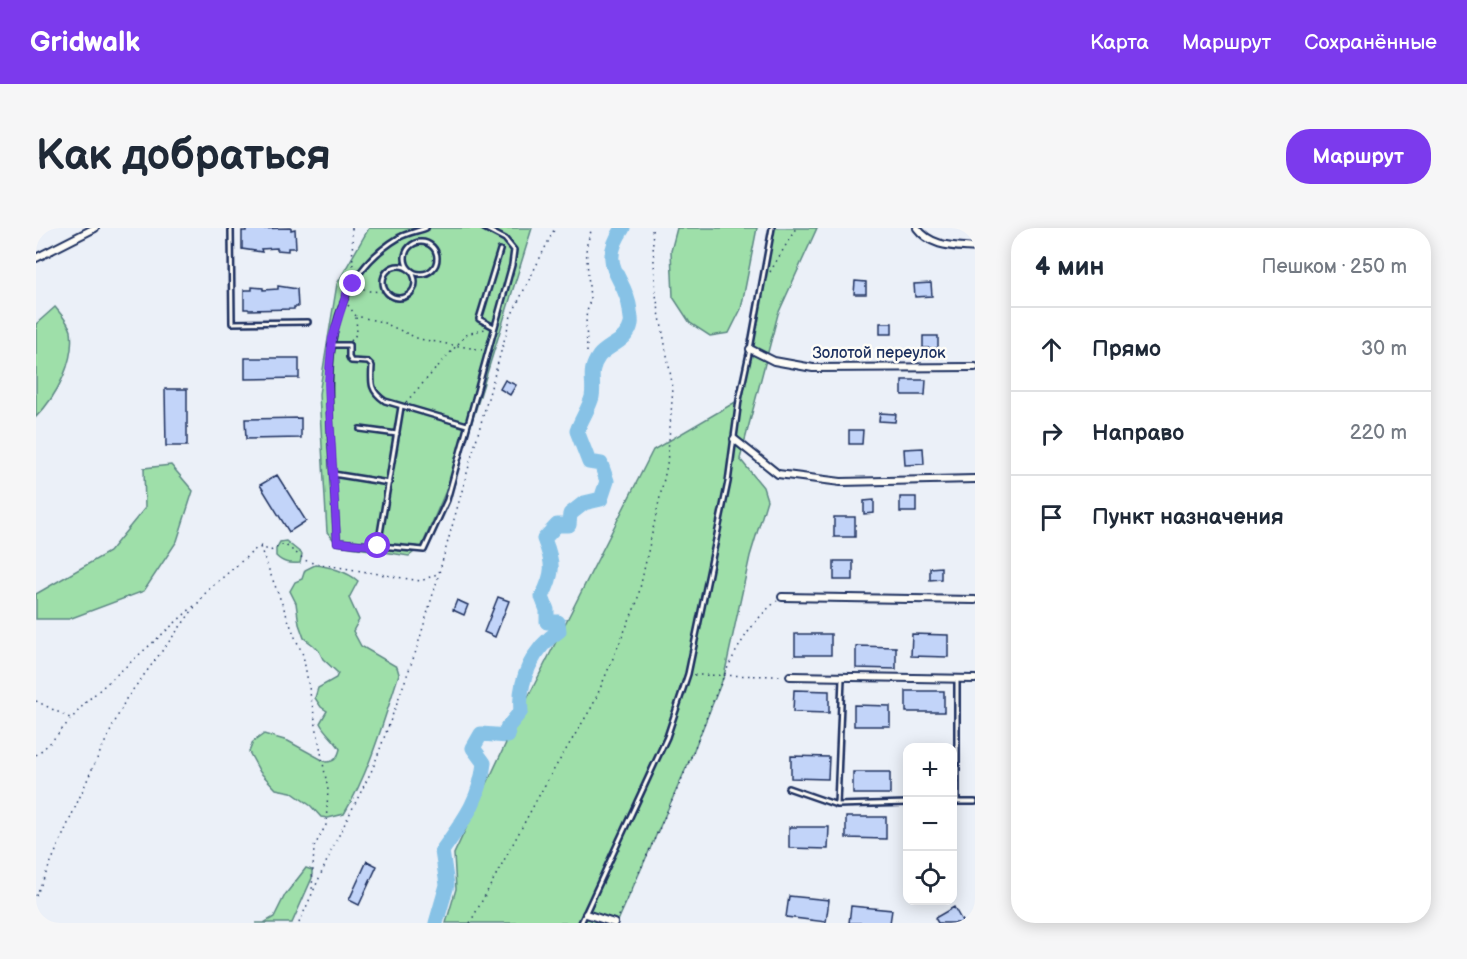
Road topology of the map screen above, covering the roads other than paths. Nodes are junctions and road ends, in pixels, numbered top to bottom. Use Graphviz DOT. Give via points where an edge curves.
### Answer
graph roads {
  1 [pos="95,228"];
  2 [pos="231,228"];
  3 [pos="426,228"];
  4 [pos="484,228"];
  5 [pos="772,228"];
  6 [pos="917,228"];
  7 [pos="975,248"];
  8 [pos="500,250"];
  9 [pos="36,258"];
  10 [pos="410,270"];
  11 [pos="308,322"];
  12 [pos="494,327"];
  13 [pos="331,345"];
  14 [pos="750,349"];
  15 [pos="975,367"];
  16 [pos="402,406"];
  17 [pos="467,425"];
  18 [pos="360,429"];
  19 [pos="397,434"];
  20 [pos="734,439"];
  21 [pos="333,474"];
  22 [pos="975,479"];
  23 [pos="389,483"];
  24 [pos="378,546"];
  25 [pos="782,597"];
  26 [pos="975,600"];
  27 [pos="789,676"];
  28 [pos="842,677"];
  29 [pos="957,679"];
  30 [pos="975,679"];
  31 [pos="788,788"];
  32 [pos="955,797"];
  33 [pos="957,802"];
  34 [pos="975,802"];
  35 [pos="903,803"];
  36 [pos="837,805"];
  37 [pos="586,914"];
  38 [pos="581,923"];
  39 [pos="614,923"];
  1 -- 9 [label="street"];
  2 -- 11 [label="lane" via="231,323"];
  3 -- 13 [label="lane" via="401,237 369,262 347,291"];
  4 -- 12 [label="lane" via="505,239 514,250"];
  5 -- 14 [label="lane"];
  6 -- 7 [label="street" via="939,245"];
  8 -- 12 [label="lane" via="479,319"];
  10 -- 10 [label="lane" via="415,281 411,292 399,298 388,293 383,283 387,272 397,266"];
  10 -- 10 [label="lane" via="405,259 409,248 419,242 431,246 437,257 433,269 421,274"];
  12 -- 17 [label="lane"];
  13 -- 16 [label="lane" via="349,345 351,361 372,366 376,395"];
  13 -- 21 [label="lane" via="328,383"];
  14 -- 15 [label="street, Золотой переулок" via="774,361 813,368"];
  14 -- 20 [label="lane"];
  16 -- 17 [label="lane"];
  16 -- 19 [label="lane"];
  17 -- 24 [label="lane" via="447,500 424,550"];
  18 -- 19 [label="lane"];
  19 -- 23 [label="lane"];
  20 -- 22 [label="street" via="778,474 841,482"];
  20 -- 37 [label="lane" via="687,674 667,737"];
  21 -- 23 [label="lane"];
  21 -- 24 [label="lane" via="337,542"];
  23 -- 24 [label="lane"];
  25 -- 26 [label="street"];
  27 -- 28 [label="street"];
  28 -- 29 [label="street"];
  28 -- 36 [label="lane"];
  29 -- 30 [label="street"];
  29 -- 32 [label="lane"];
  31 -- 36 [label="lane"];
  33 -- 34 [label="lane"];
  35 -- 36 [label="lane"];
  37 -- 38 [label="lane"];
  37 -- 39 [label="street"];
}
